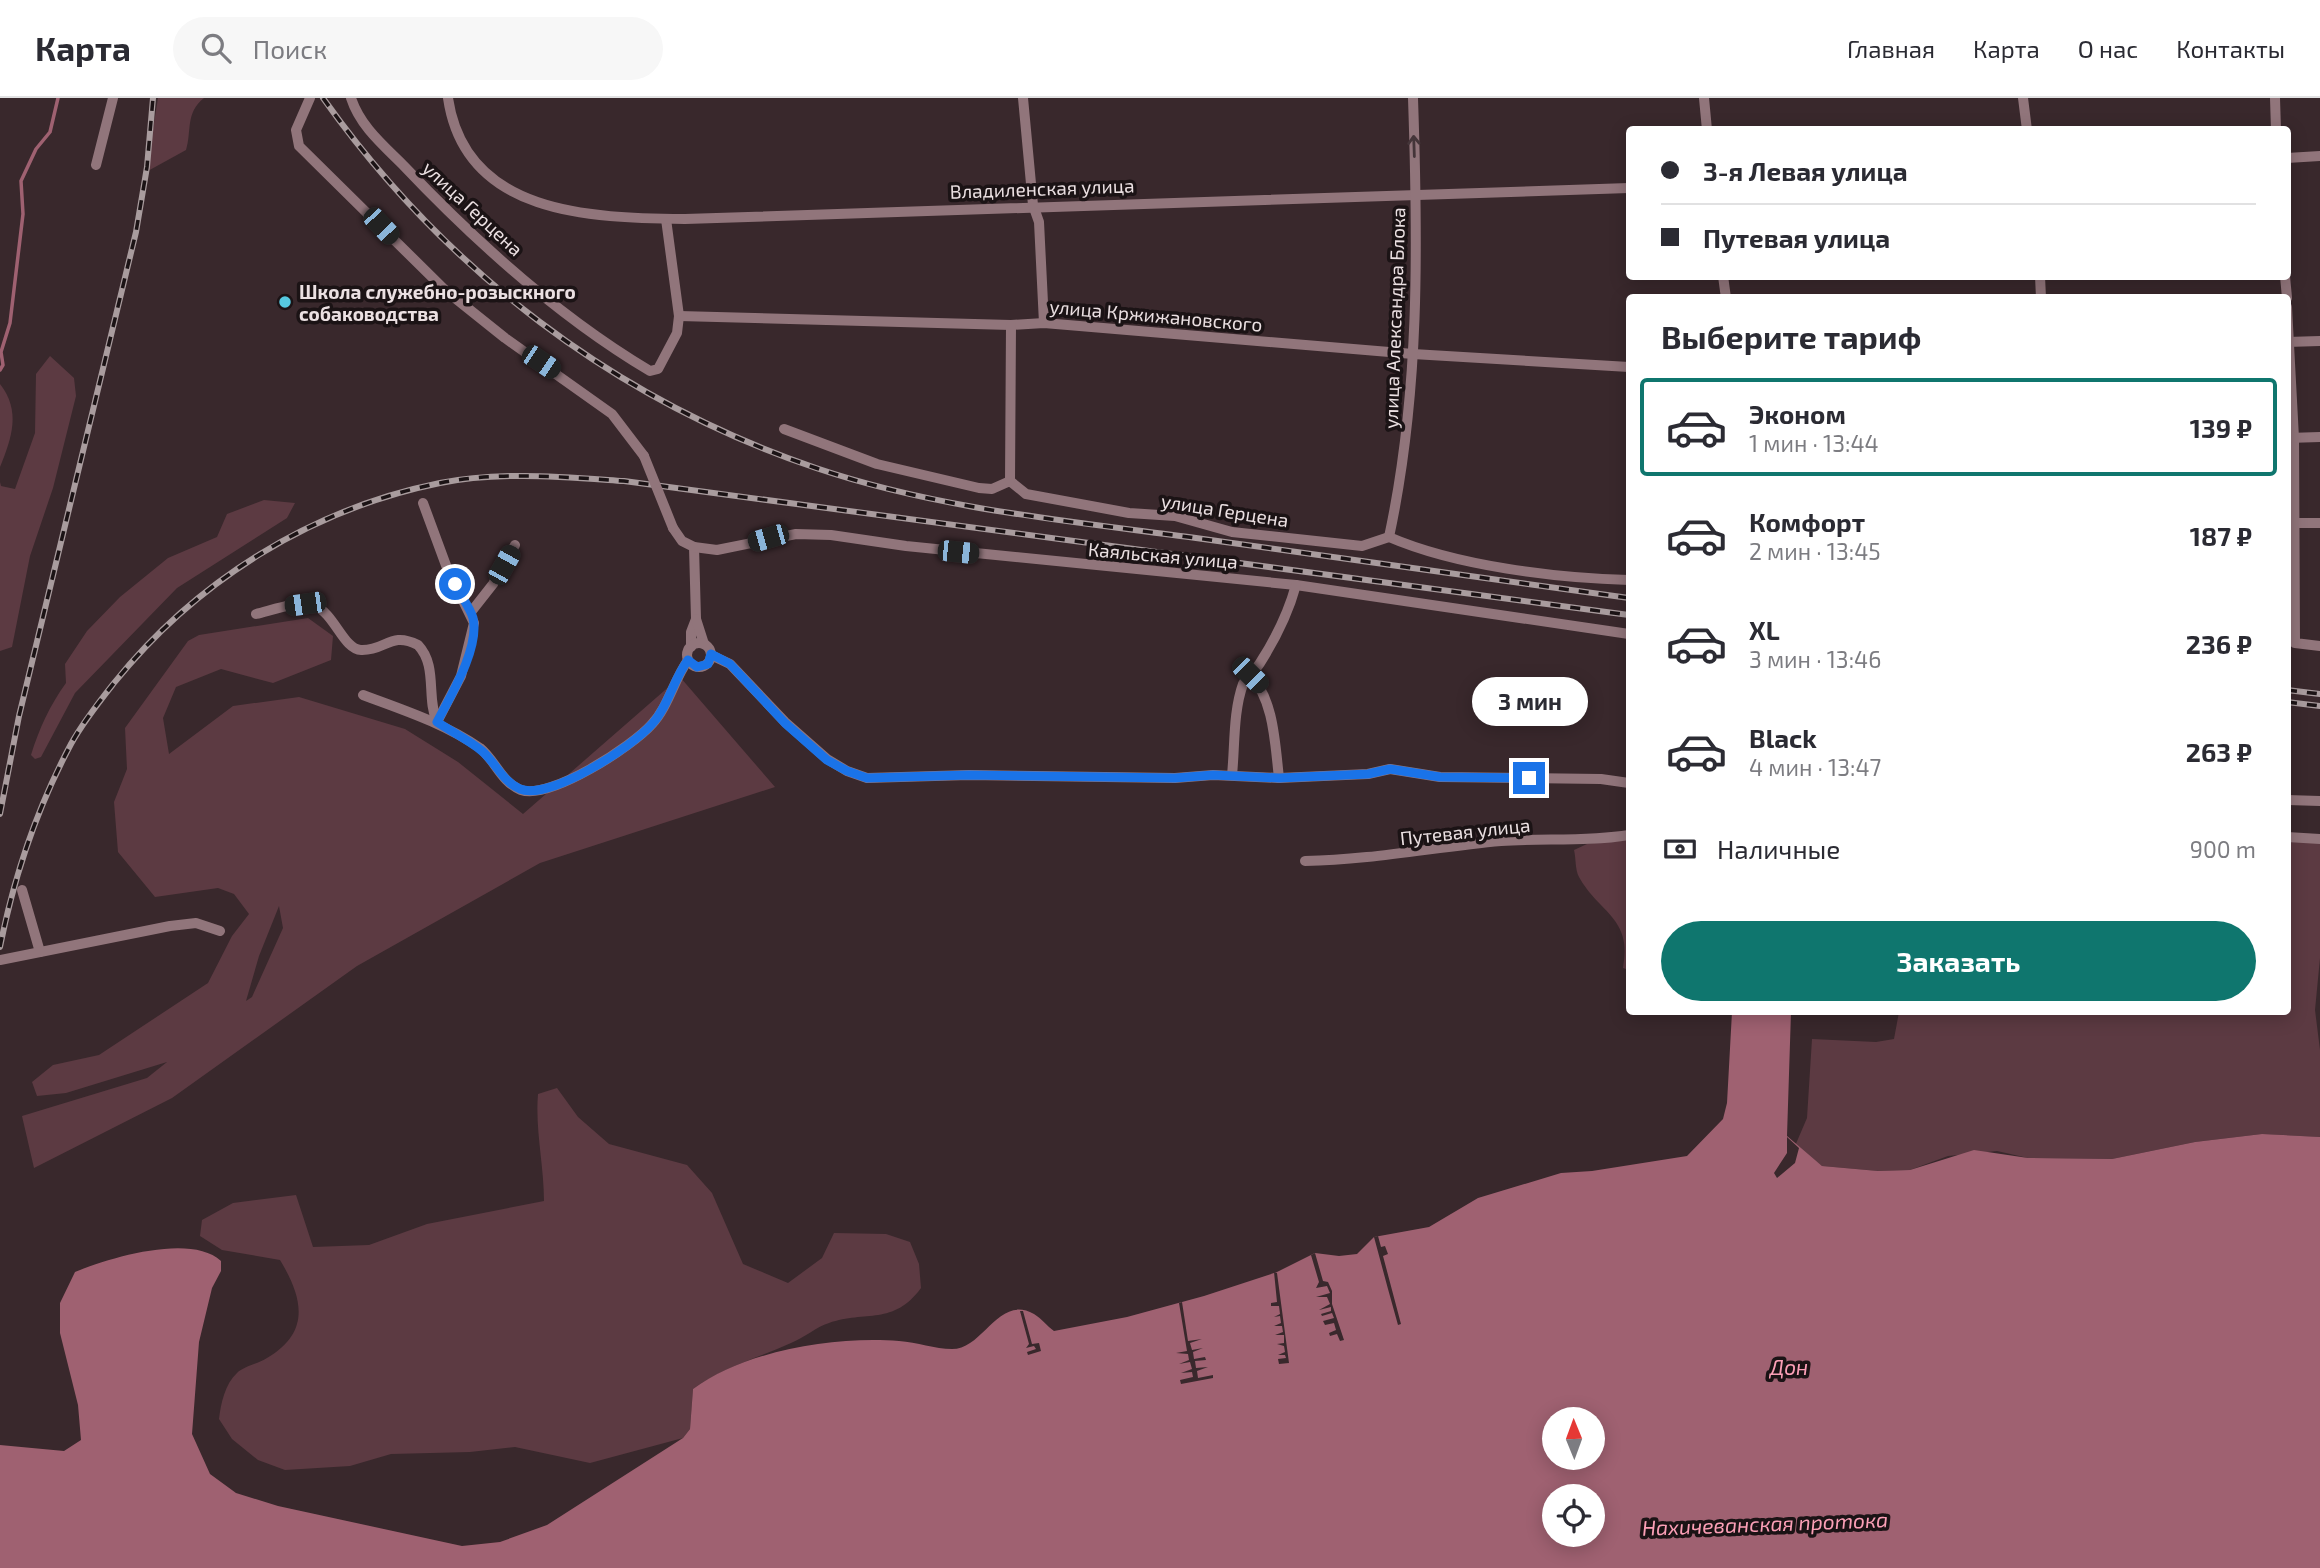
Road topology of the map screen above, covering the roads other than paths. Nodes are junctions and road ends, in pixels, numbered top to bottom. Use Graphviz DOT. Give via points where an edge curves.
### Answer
graph roads {
  1 [pos="113,98"];
  2 [pos="310,98"];
  3 [pos="351,98"];
  4 [pos="448,98"];
  5 [pos="1023,98"];
  6 [pos="1413,98"];
  7 [pos="1704,98"];
  8 [pos="2023,98"];
  9 [pos="2275,98"];
  10 [pos="1707,126"];
  11 [pos="2026,126"];
  12 [pos="2276,126"];
  13 [pos="2320,156"];
  14 [pos="2291,158"];
  15 [pos="96,165"];
  16 [pos="1626,188"];
  17 [pos="1416,195"];
  18 [pos="1033,205"];
  19 [pos="666,219"];
  20 [pos="679,316"];
  21 [pos="1044,323"];
  22 [pos="1012,325"];
  23 [pos="2320,341"];
  24 [pos="2291,342"];
  25 [pos="1413,354"];
  26 [pos="1626,367"];
  27 [pos="784,429"];
  28 [pos="2320,437"];
  29 [pos="2291,438"];
  30 [pos="1010,481"];
  31 [pos="423,503"];
  32 [pos="2291,523"];
  33 [pos="2320,523"];
  34 [pos="1389,537"];
  35 [pos="515,545"];
  36 [pos="694,547"];
  37 [pos="1626,580"];
  38 [pos="1296,585"];
  39 [pos="471,612"];
  40 [pos="256,614"];
  41 [pos="2292,614"];
  42 [pos="696,619"];
  43 [pos="1626,634"];
  44 [pos="704,644"];
  45 [pos="2320,646"];
  46 [pos="691,647"];
  47 [pos="711,654"];
  48 [pos="688,660"];
  49 [pos="1250,675"];
  50 [pos="363,695"];
  51 [pos="437,722"];
  52 [pos="1232,775"];
  53 [pos="1279,778"];
  54 [pos="1626,783"];
  55 [pos="2291,800"];
  56 [pos="2320,801"];
  57 [pos="1626,835"];
  58 [pos="2291,837"];
  59 [pos="2320,839"];
  60 [pos="1305,862"];
  61 [pos="22,890"];
  62 [pos="220,930"];
  63 [pos="40,952"];
  64 [pos="0,960"];
  1 -- 15 [label="street"];
  2 -- 36 [label="street, bridge" via="296,130 299,146 418,265 505,338 612,414 644,456 673,528 682,541"];
  3 -- 20 [label="street, улица Герцена" via="368,129 464,227 615,350 650,371 658,369 677,333"];
  4 -- 19 [label="street, Владиленская улица" via="471,160 498,186 524,198 603,215"];
  5 -- 18 [label="street"];
  17 -- 6 [label="street, улица Александра Блока, one-way"];
  7 -- 10 [label="street"];
  8 -- 11 [label="street"];
  9 -- 12 [label="street"];
  13 -- 14 [label="street"];
  16 -- 17 [label="street, Владиленская улица"];
  17 -- 18 [label="street, Владиленская улица"];
  17 -- 25 [label="street, улица Александра Блока"];
  18 -- 19 [label="street, Владиленская улица"];
  18 -- 21 [label="street"];
  19 -- 20 [label="street"];
  20 -- 22 [label="street, улица Кржижановского"];
  21 -- 22 [label="street, улица Кржижановского"];
  21 -- 25 [label="street, улица Кржижановского"];
  22 -- 30 [label="street"];
  23 -- 24 [label="street"];
  25 -- 26 [label="street, улица Кржижановского"];
  25 -- 34 [label="street, улица Александра Блока" via="1403,472"];
  27 -- 30 [label="street" via="877,464 979,488 992,489"];
  28 -- 29 [label="street"];
  29 -- 32 [label="street"];
  30 -- 34 [label="street, улица Герцена" via="1026,494 1129,513 1175,516 1232,532 1362,546"];
  31 -- 39 [label="street" via="447,568"];
  32 -- 33 [label="street"];
  32 -- 41 [label="street"];
  34 -- 37 [label="street" via="1489,564"];
  35 -- 39 [label="street"];
  36 -- 38 [label="street, Каяльская улица" via="717,550 796,534 831,535"];
  36 -- 42 [label="street"];
  38 -- 43 [label="street, Каяльская улица"];
  38 -- 49 [label="street" via="1289,613"];
  39 -- 51 [label="street" via="472,642 461,677"];
  40 -- 51 [label="street" via="305,604 325,612 361,651 396,639 418,645 429,663 431,708"];
  41 -- 45 [label="street" via="2295,643"];
  42 -- 44 [label="street"];
  42 -- 46 [label="street"];
  44 -- 46 [label="street"];
  44 -- 47 [label="street"];
  46 -- 48 [label="street"];
  47 -- 48 [label="street" via="703,667"];
  47 -- 52 [label="street" via="730,664 827,760 867,778"];
  48 -- 51 [label="street" via="653,724 602,762 566,782 536,791 510,783 479,748"];
  49 -- 52 [label="street" via="1239,703"];
  49 -- 53 [label="street" via="1261,686 1273,729"];
  50 -- 51 [label="street"];
  52 -- 53 [label="street"];
  53 -- 54 [label="street" via="1390,769 1440,777"];
  55 -- 56 [label="street"];
  57 -- 60 [label="street, Путевая улица" via="1502,841 1392,857"];
  58 -- 59 [label="street"];
  61 -- 63 [label="street"];
  62 -- 63 [label="street" via="196,923 170,926"];
  63 -- 64 [label="street"];
}
